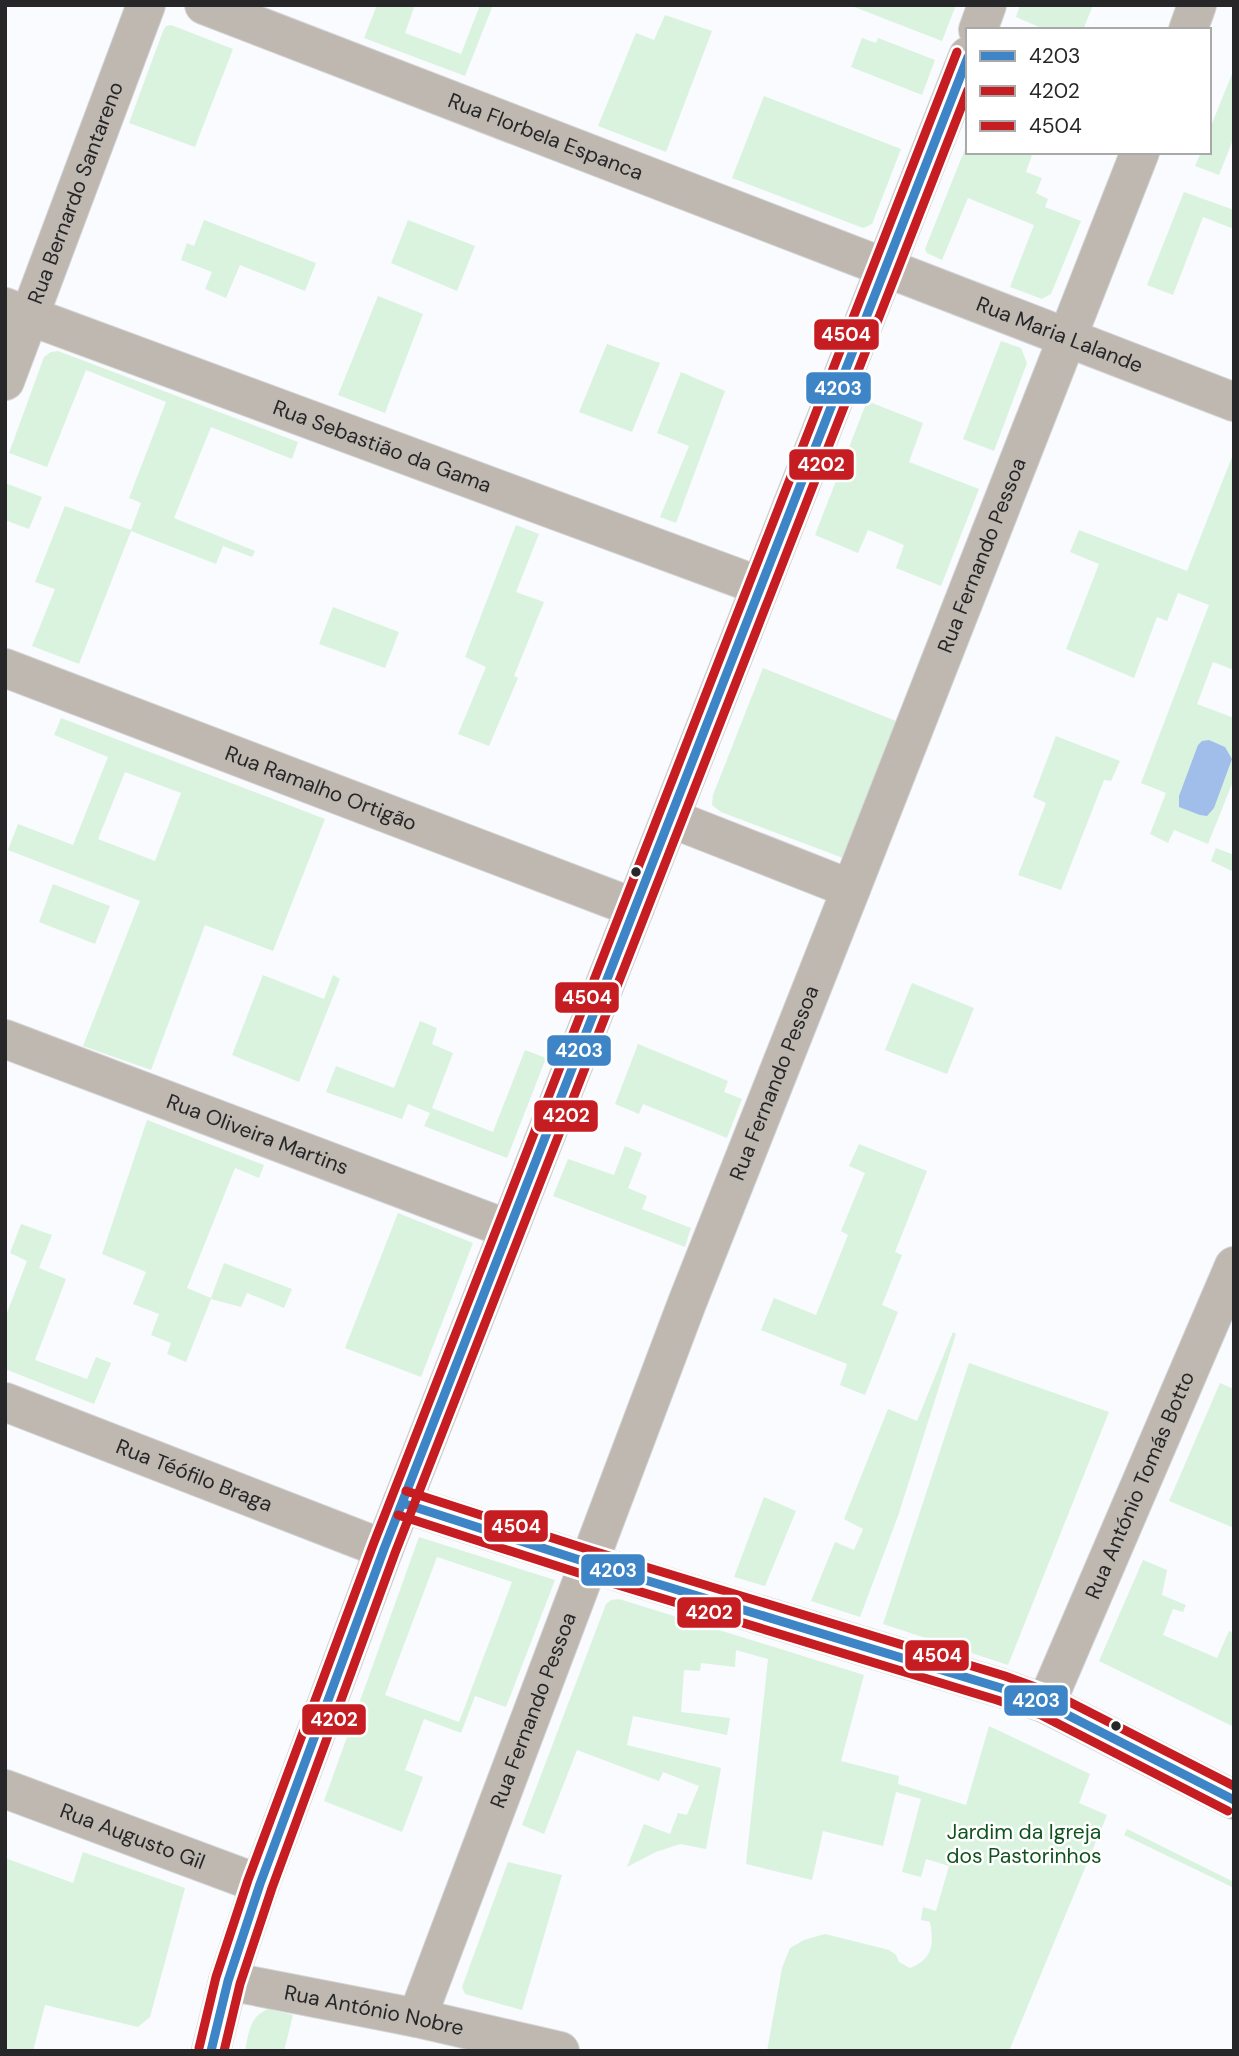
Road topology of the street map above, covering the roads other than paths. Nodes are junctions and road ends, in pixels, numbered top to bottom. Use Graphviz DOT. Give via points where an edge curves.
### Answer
graph roads {
  1 [pos="146,5"];
  2 [pos="204,5"];
  3 [pos="987,5"];
  4 [pos="1197,5"];
  5 [pos="979,28"];
  6 [pos="1189,28"];
  7 [pos="966,60"];
  8 [pos="1139,154"];
  9 [pos="886,267"];
  10 [pos="17,311"];
  11 [pos="1068,337"];
  12 [pos="5,381"];
  13 [pos="1234,402"];
  14 [pos="761,586"];
  15 [pos="5,668"];
  16 [pos="670,818"];
  17 [pos="852,889"];
  18 [pos="635,908"];
  19 [pos="5,1039"];
  20 [pos="508,1229"];
  21 [pos="1234,1266"];
  22 [pos="5,1402"];
  23 [pos="402,1503"];
  24 [pos="384,1549"];
  25 [pos="589,1563"];
  26 [pos="1046,1704"];
  27 [pos="5,1789"];
  28 [pos="1234,1800"];
  29 [pos="260,1884"];
  30 [pos="228,1981"];
  31 [pos="417,2018"];
  32 [pos="211,2051"];
  33 [pos="560,2051"];
  1 -- 10 [label="street, Rua Bernardo Santareno"];
  2 -- 9 [label="street, Rua Florbela Espanca"];
  3 -- 5 [label="street"];
  4 -- 6 [label="street"];
  7 -- 9 [label="street"];
  8 -- 11 [label="street, Rua Fernando Pessoa"];
  9 -- 11 [label="street, Rua Maria Lalande"];
  9 -- 14 [label="street"];
  10 -- 12 [label="street, Rua Bernardo Santareno"];
  10 -- 14 [label="street, Rua Sebastião da Gama"];
  11 -- 13 [label="street, Rua Maria Lalande"];
  11 -- 17 [label="street, Rua Fernando Pessoa"];
  14 -- 16 [label="street"];
  15 -- 18 [label="street, Rua Ramalho Ortigão"];
  16 -- 17 [label="street"];
  16 -- 18 [label="street"];
  17 -- 25 [label="street, Rua Fernando Pessoa"];
  18 -- 20 [label="street"];
  19 -- 20 [label="street, Rua Oliveira Martins"];
  20 -- 23 [label="street"];
  21 -- 26 [label="street, Rua António Tomás Botto"];
  22 -- 24 [label="street, Rua Téófilo Braga"];
  23 -- 24 [label="street"];
  23 -- 25 [label="street"];
  24 -- 29 [label="street"];
  25 -- 26 [label="street"];
  25 -- 31 [label="street, Rua Fernando Pessoa"];
  26 -- 28 [label="street"];
  27 -- 29 [label="street, Rua Augusto Gil"];
  29 -- 30 [label="street"];
  30 -- 31 [label="street, Rua António Nobre"];
  30 -- 32 [label="street"];
  31 -- 33 [label="street, Rua António Nobre"];
}
